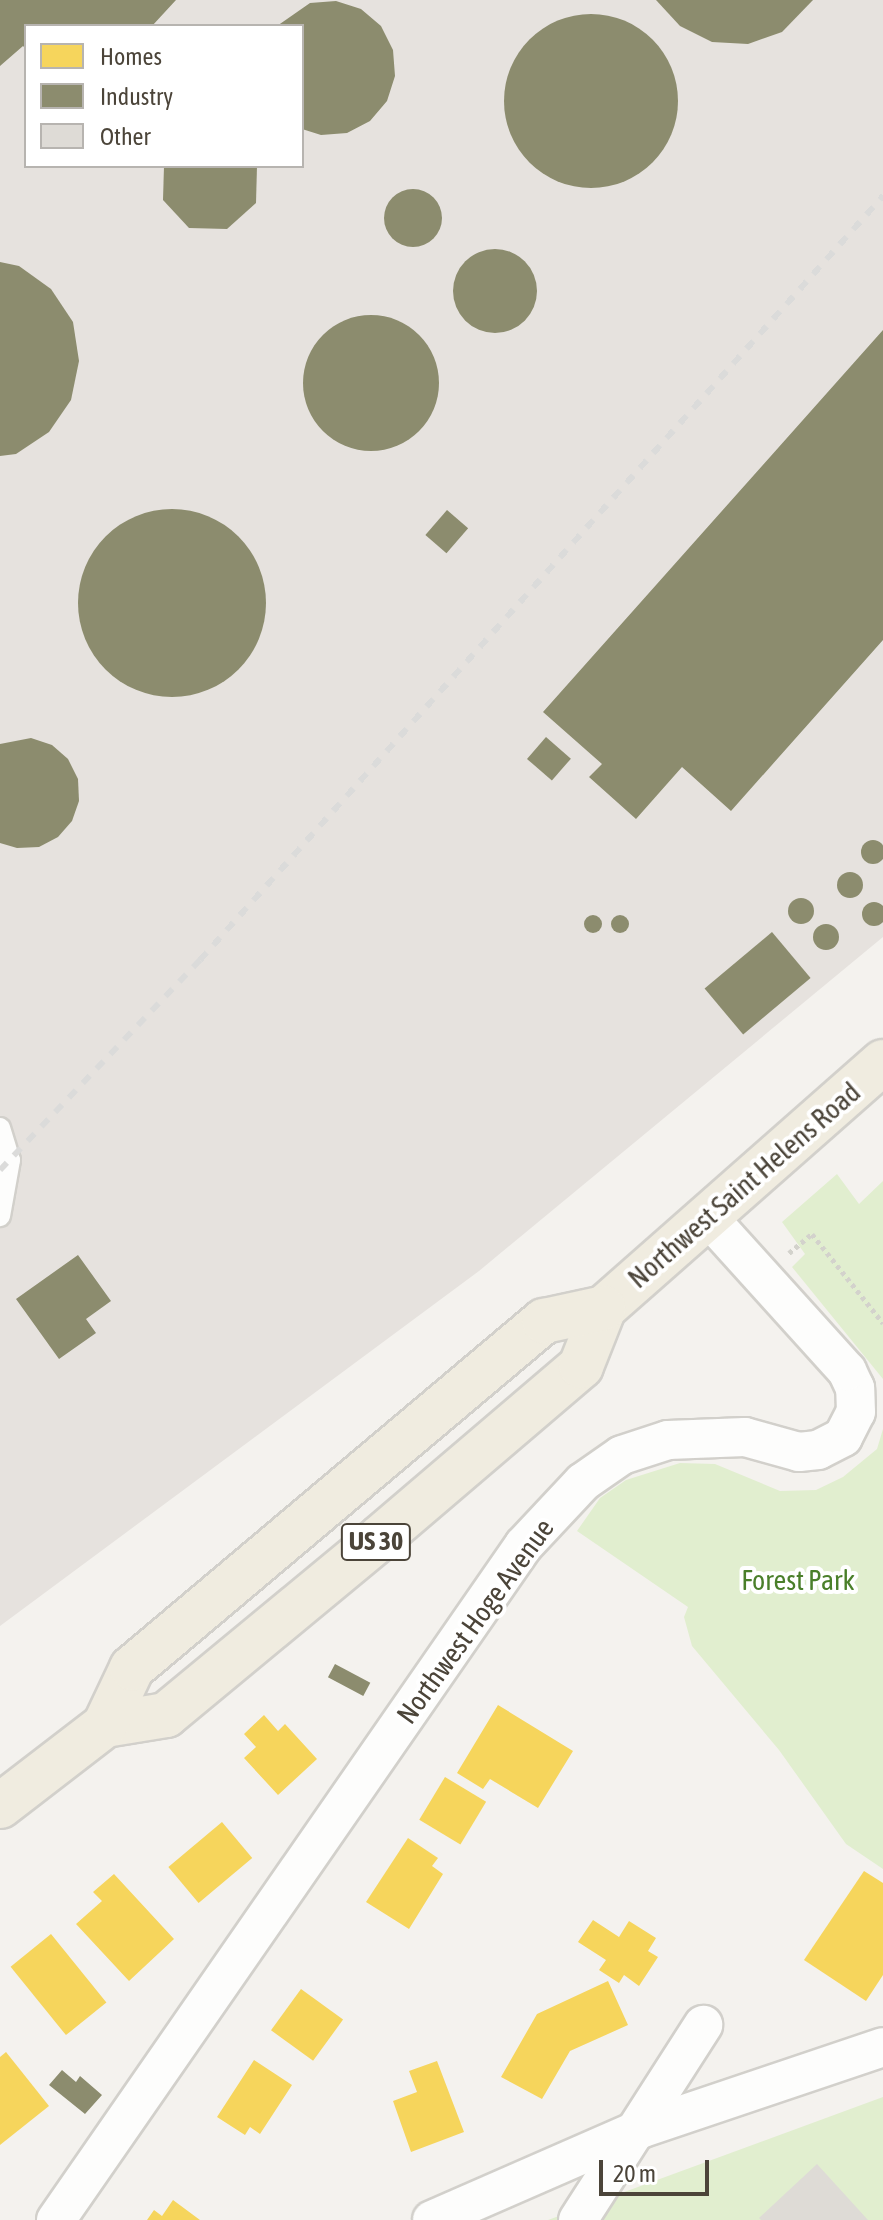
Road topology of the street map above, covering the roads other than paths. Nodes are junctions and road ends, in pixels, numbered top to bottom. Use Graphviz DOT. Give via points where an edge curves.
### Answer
graph roads {
  1 [pos="883,1062"];
  2 [pos="0,1128"];
  3 [pos="0,1216"];
  4 [pos="708,1217"];
  5 [pos="604,1308"];
  6 [pos="105,1725"];
  7 [pos="0,1806"];
  8 [pos="703,2025"];
  9 [pos="883,2047"];
  10 [pos="640,2129"];
  11 [pos="56,2220"];
  12 [pos="432,2220"];
  13 [pos="578,2220"];
  1 -- 4 [label="highway, Northwest Saint Helens Road / US 30"];
  2 -- 3 [label="lane" via="10,1160"];
  4 -- 5 [label="highway, Northwest Saint Helens Road / US 30"];
  4 -- 11 [label="street, Northwest Hoge Avenue" via="847,1371 855,1388 856,1412 843,1437 818,1450 799,1452 745,1437 668,1440 622,1455 583,1482 524,1545"];
  5 -- 6 [label="highway, Northwest Saint Helens Road / US 30" via="544,1321 132,1668"];
  5 -- 6 [label="highway, Northwest Saint Helens Road / US 30" via="581,1366 345,1567 166,1715"];
  6 -- 7 [label="highway, Northwest Saint Helens Road / US 30"];
  8 -- 10 [label="street"];
  9 -- 10 [label="street"];
  10 -- 12 [label="street"];
  10 -- 13 [label="street"];
}
